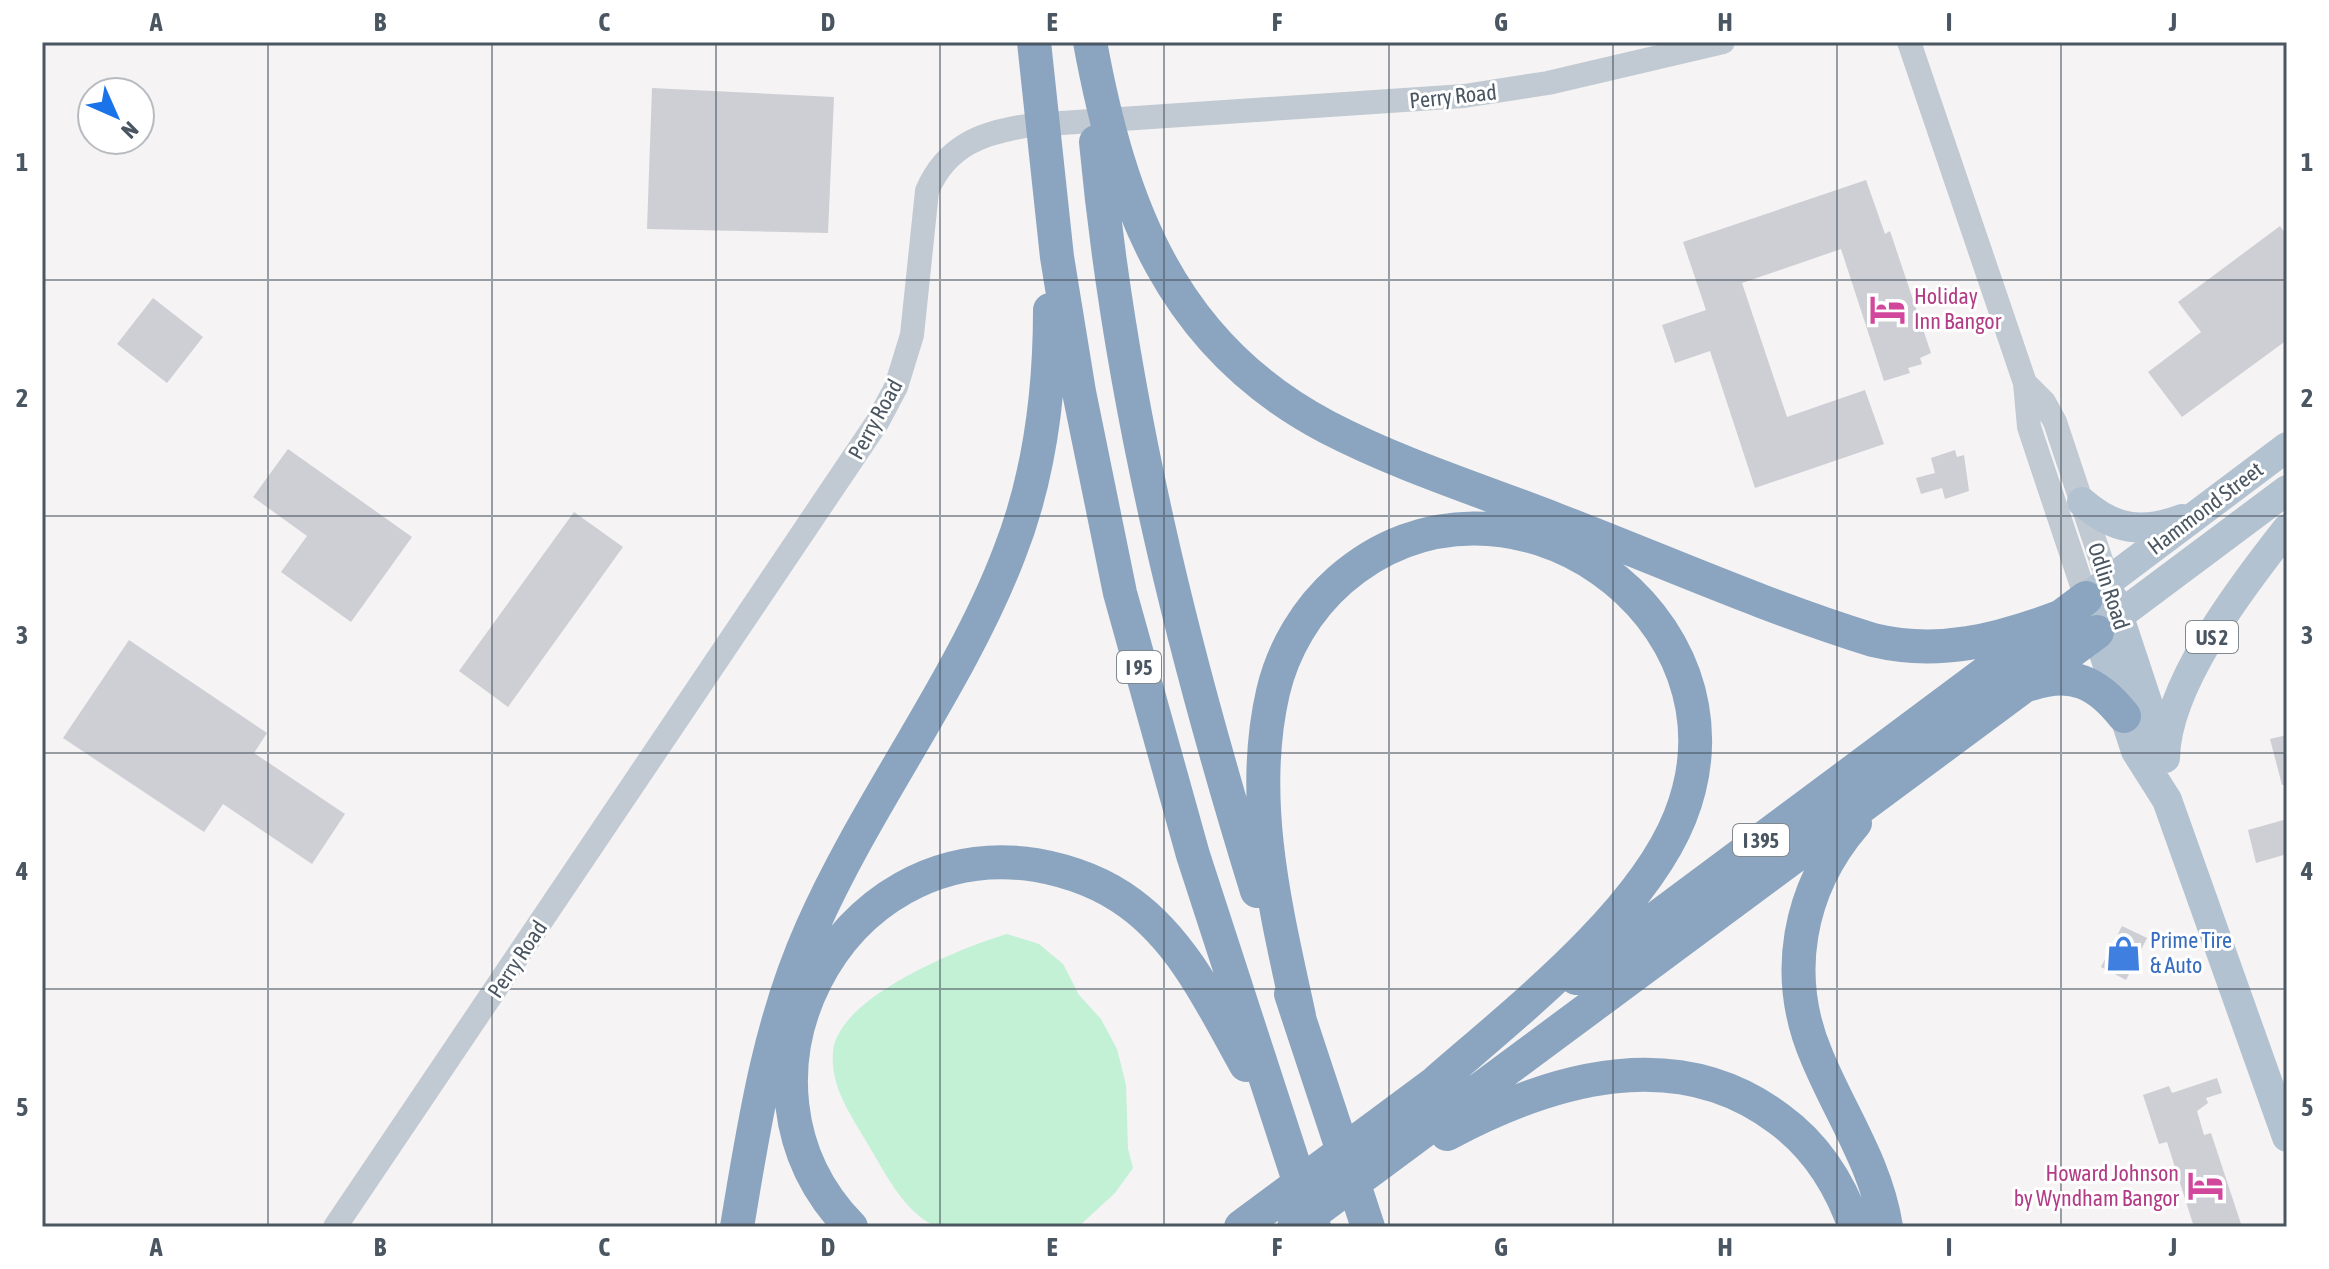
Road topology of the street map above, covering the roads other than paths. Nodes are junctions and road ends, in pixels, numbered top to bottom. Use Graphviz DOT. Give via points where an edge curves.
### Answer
graph roads {
  1 [pos="1034,42"];
  2 [pos="1089,42"];
  3 [pos="1723,42"];
  4 [pos="1909,42"];
  5 [pos="1113,189"];
  6 [pos="1048,194"];
  7 [pos="2025,383"];
  8 [pos="2287,447"];
  9 [pos="2287,490"];
  10 [pos="2082,502"];
  11 [pos="2205,508"];
  12 [pos="2287,529"];
  13 [pos="2084,599"];
  14 [pos="2108,624"];
  15 [pos="2020,689"];
  16 [pos="2124,716"];
  17 [pos="2165,758"];
  18 [pos="1891,784"];
  19 [pos="2167,800"];
  20 [pos="1299,1016"];
  21 [pos="1436,1082"];
  22 [pos="1282,1128"];
  23 [pos="2287,1137"];
  24 [pos="1321,1167"];
  25 [pos="1323,1213"];
  26 [pos="335,1227"];
  27 [pos="737,1227"];
  28 [pos="851,1227"];
  29 [pos="1219,1227"];
  30 [pos="1241,1227"];
  31 [pos="1294,1227"];
  32 [pos="1368,1227"];
  33 [pos="1855,1227"];
  34 [pos="1886,1227"];
  1 -- 6 [label="highway, I 95"];
  2 -- 5 [label="highway, I 95"];
  3 -- 26 [label="street, Perry Road" via="1509,90 1032,125 993,132 957,149 927,191 912,335 896,387 874,429"];
  4 -- 7 [label="street, Odlin Road"];
  5 -- 13 [label="highway" via="1208,334 1281,400 1349,438 1873,640 1918,647 1964,645"];
  5 -- 20 [label="highway, I 95" via="1128,385 1167,577 1219,768"];
  6 -- 22 [label="highway, I 95" via="1092,459 1136,659"];
  6 -- 27 [label="highway" via="1047,390 1025,506 990,597 835,879 802,951 767,1061"];
  7 -- 10 [label="street, Odlin Road" via="2055,422"];
  7 -- 13 [label="street, Odlin Road" via="2029,427"];
  8 -- 11 [label="main road, Hammond Street"];
  9 -- 14 [label="main road, Hammond Street"];
  10 -- 11 [label="main road" via="2102,519 2133,529 2169,524"];
  10 -- 13 [label="street, Odlin Road"];
  11 -- 13 [label="main road, Hammond Street"];
  12 -- 17 [label="main road, US 2" via="2240,594 2178,697 2168,723"];
  13 -- 14 [label="main road, Odlin Road / US 2"];
  13 -- 21 [label="highway, I 395"];
  14 -- 15 [label="highway, I 395"];
  14 -- 16 [label="main road, Odlin Road / US 2"];
  14 -- 17 [label="main road, Odlin Road"];
  15 -- 16 [label="highway" via="2057,677 2081,679 2102,691"];
  15 -- 18 [label="highway, I 395"];
  16 -- 19 [label="main road, Odlin Road / US 2" via="2142,764"];
  17 -- 19 [label="main road, Odlin Road / US 2"];
  18 -- 25 [label="highway, I 395"];
  18 -- 34 [label="highway" via="1845,835 1816,884 1801,933 1797,978 1812,1044 1869,1166"];
  19 -- 23 [label="main road, Odlin Road / US 2"];
  20 -- 21 [label="highway" via="1270,870 1262,788 1270,702 1295,636 1349,573 1390,547 1421,536 1456,529 1505,529 1573,550 1635,597 1675,657 1688,692 1694,732 1688,796 1662,854 1615,914"];
  20 -- 32 [label="highway, I 95"];
  21 -- 24 [label="highway, I 395"];
  22 -- 25 [label="highway, I 95"];
  22 -- 28 [label="highway" via="1183,957 1130,903 1082,877 1044,867 1007,862 950,870 895,894 846,934 811,986 798,1023 791,1087 796,1125 815,1177"];
  24 -- 29 [label="highway"];
  24 -- 30 [label="highway, I 395"];
  25 -- 31 [label="highway, I 395"];
  25 -- 33 [label="highway" via="1509,1104 1577,1083 1649,1073 1714,1084 1779,1119 1830,1173"];
}
